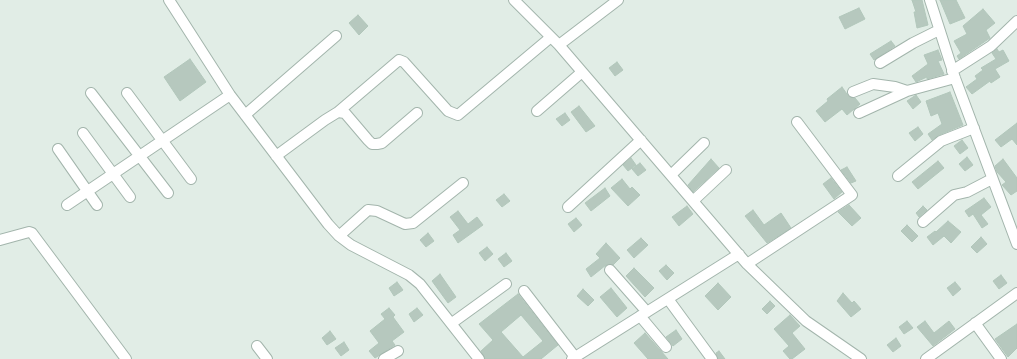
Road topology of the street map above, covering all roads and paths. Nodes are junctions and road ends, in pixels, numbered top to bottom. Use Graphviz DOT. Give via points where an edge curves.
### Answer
graph roads {
  1 [pos="169,0"];
  2 [pos="514,0"];
  3 [pos="618,0"];
  4 [pos="930,0"];
  5 [pos="1017,21"];
  6 [pos="939,30"];
  7 [pos="336,36"];
  8 [pos="551,37"];
  9 [pos="559,46"];
  10 [pos="880,63"];
  11 [pos="582,72"];
  12 [pos="954,74"];
  13 [pos="907,91"];
  14 [pos="853,92"];
  15 [pos="91,93"];
  16 [pos="127,93"];
  17 [pos="230,95"];
  18 [pos="537,111"];
  19 [pos="338,112"];
  20 [pos="418,113"];
  21 [pos="859,113"];
  22 [pos="244,115"];
  23 [pos="797,122"];
  24 [pos="974,128"];
  25 [pos="83,133"];
  26 [pos="641,140"];
  27 [pos="163,141"];
  28 [pos="704,143"];
  29 [pos="58,148"];
  30 [pos="276,156"];
  31 [pos="140,157"];
  32 [pos="726,170"];
  33 [pos="113,175"];
  34 [pos="671,176"];
  35 [pos="898,176"];
  36 [pos="191,179"];
  37 [pos="992,179"];
  38 [pos="462,183"];
  39 [pos="87,192"];
  40 [pos="168,193"];
  41 [pos="130,197"];
  42 [pos="693,201"];
  43 [pos="67,205"];
  44 [pos="97,205"];
  45 [pos="568,207"];
  46 [pos="923,222"];
  47 [pos="339,236"];
  48 [pos="0,240"];
  49 [pos="1017,244"];
  50 [pos="738,254"];
  51 [pos="747,264"];
  52 [pos="610,270"];
  53 [pos="506,284"];
  54 [pos="524,291"];
  55 [pos="1017,293"];
  56 [pos="668,299"];
  57 [pos="643,314"];
  58 [pos="452,323"];
  59 [pos="975,323"];
  60 [pos="258,346"];
  61 [pos="666,347"];
  62 [pos="398,351"];
  63 [pos="574,358"];
  64 [pos="126,359"];
  65 [pos="267,359"];
  66 [pos="384,359"];
  67 [pos="479,359"];
  68 [pos="712,359"];
  69 [pos="861,359"];
  70 [pos="926,359"];
  71 [pos="1001,359"];
  1 -- 17 [label="street"];
  2 -- 8 [label="street"];
  3 -- 9 [label="street"];
  4 -- 6 [label="street"];
  5 -- 12 [label="street" via="991,46"];
  6 -- 10 [label="street"];
  6 -- 12 [label="street"];
  7 -- 22 [label="street"];
  8 -- 9 [label="street"];
  8 -- 19 [label="street" via="458,115 448,111 404,62 399,60"];
  9 -- 11 [label="street"];
  11 -- 18 [label="street"];
  11 -- 26 [label="street"];
  12 -- 13 [label="street"];
  12 -- 24 [label="street"];
  13 -- 14 [label="street" via="873,84"];
  13 -- 21 [label="street"];
  15 -- 31 [label="street"];
  16 -- 27 [label="street"];
  17 -- 22 [label="street"];
  17 -- 27 [label="street"];
  19 -- 20 [label="street" via="344,113 372,144 388,138"];
  19 -- 30 [label="street"];
  22 -- 30 [label="street"];
  23 -- 51 [label="street" via="852,195"];
  24 -- 35 [label="street" via="941,141"];
  24 -- 37 [label="street"];
  25 -- 33 [label="street"];
  26 -- 34 [label="street"];
  26 -- 45 [label="street"];
  27 -- 31 [label="street"];
  27 -- 36 [label="street"];
  28 -- 34 [label="street"];
  29 -- 39 [label="street"];
  30 -- 47 [label="street"];
  31 -- 33 [label="street"];
  31 -- 40 [label="street"];
  32 -- 42 [label="street"];
  33 -- 39 [label="street"];
  33 -- 41 [label="street"];
  34 -- 42 [label="street"];
  37 -- 46 [label="street" via="967,192 954,195"];
  37 -- 49 [label="street"];
  38 -- 47 [label="street" via="413,223 405,224 377,211 368,210"];
  39 -- 43 [label="street"];
  39 -- 44 [label="street"];
  42 -- 50 [label="street"];
  47 -- 58 [label="street" via="351,246 409,275 420,284"];
  48 -- 64 [label="street" via="32,233"];
  50 -- 51 [label="street"];
  50 -- 56 [label="street"];
  51 -- 69 [label="street" via="806,321"];
  52 -- 57 [label="street"];
  53 -- 58 [label="street"];
  54 -- 63 [label="street"];
  55 -- 59 [label="street"];
  56 -- 57 [label="street"];
  56 -- 68 [label="street"];
  57 -- 61 [label="street"];
  57 -- 63 [label="street"];
  58 -- 67 [label="street"];
  59 -- 70 [label="street"];
  59 -- 71 [label="street"];
  60 -- 65 [label="street"];
  62 -- 66 [label="street"];
}
